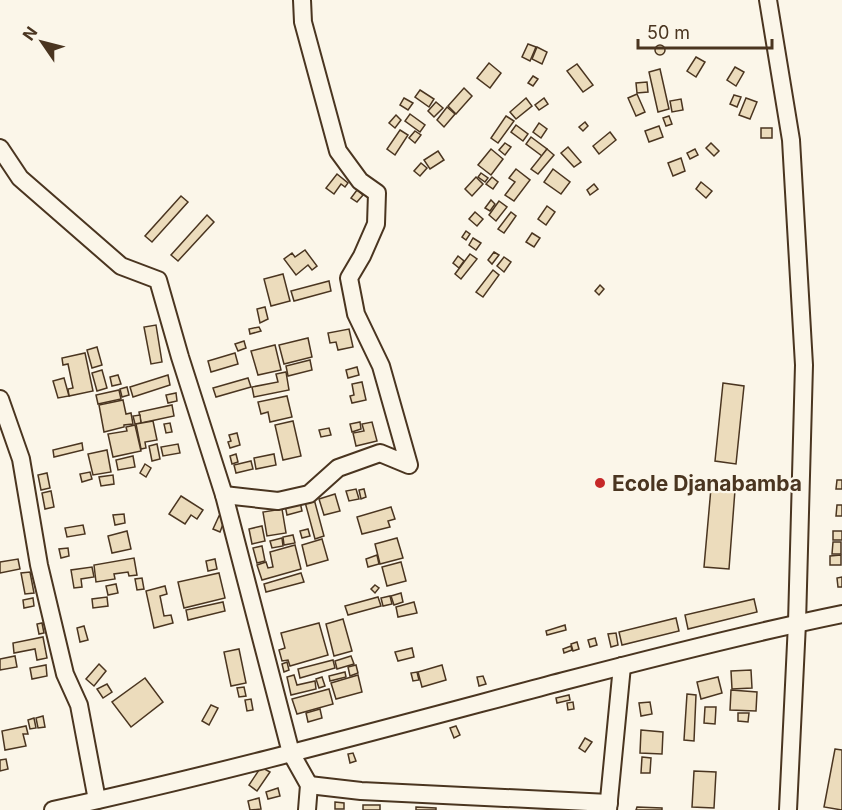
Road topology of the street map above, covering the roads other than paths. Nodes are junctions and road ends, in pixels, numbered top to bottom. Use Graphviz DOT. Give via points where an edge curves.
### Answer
graph roads {
  1 [pos="291,0"];
  2 [pos="302,0"];
  3 [pos="768,0"];
  4 [pos="303,22"];
  5 [pos="0,148"];
  6 [pos="0,399"];
  7 [pos="224,495"];
  8 [pos="842,614"];
  9 [pos="797,623"];
  10 [pos="622,666"];
  11 [pos="291,753"];
  12 [pos="309,785"];
  13 [pos="97,800"];
  14 [pos="609,807"];
  15 [pos="53,810"];
  16 [pos="307,810"];
  17 [pos="788,810"];
  1 -- 4 [label="street"];
  2 -- 4 [label="street"];
  3 -- 9 [label="street" via="791,140 804,365"];
  4 -- 7 [label="street" via="338,151 360,181 377,193 376,224 349,278 356,314 381,366 409,465 380,453 338,468 309,494 279,501"];
  5 -- 7 [label="street" via="20,178 121,266 158,280"];
  6 -- 13 [label="street" via="21,459 39,566 65,674 79,705"];
  7 -- 11 [label="street"];
  8 -- 9 [label="street"];
  9 -- 10 [label="street"];
  9 -- 17 [label="street"];
  10 -- 11 [label="street"];
  10 -- 14 [label="street"];
  11 -- 12 [label="street"];
  11 -- 13 [label="street"];
  12 -- 14 [label="street"];
  12 -- 16 [label="street"];
  13 -- 15 [label="street"];
}
